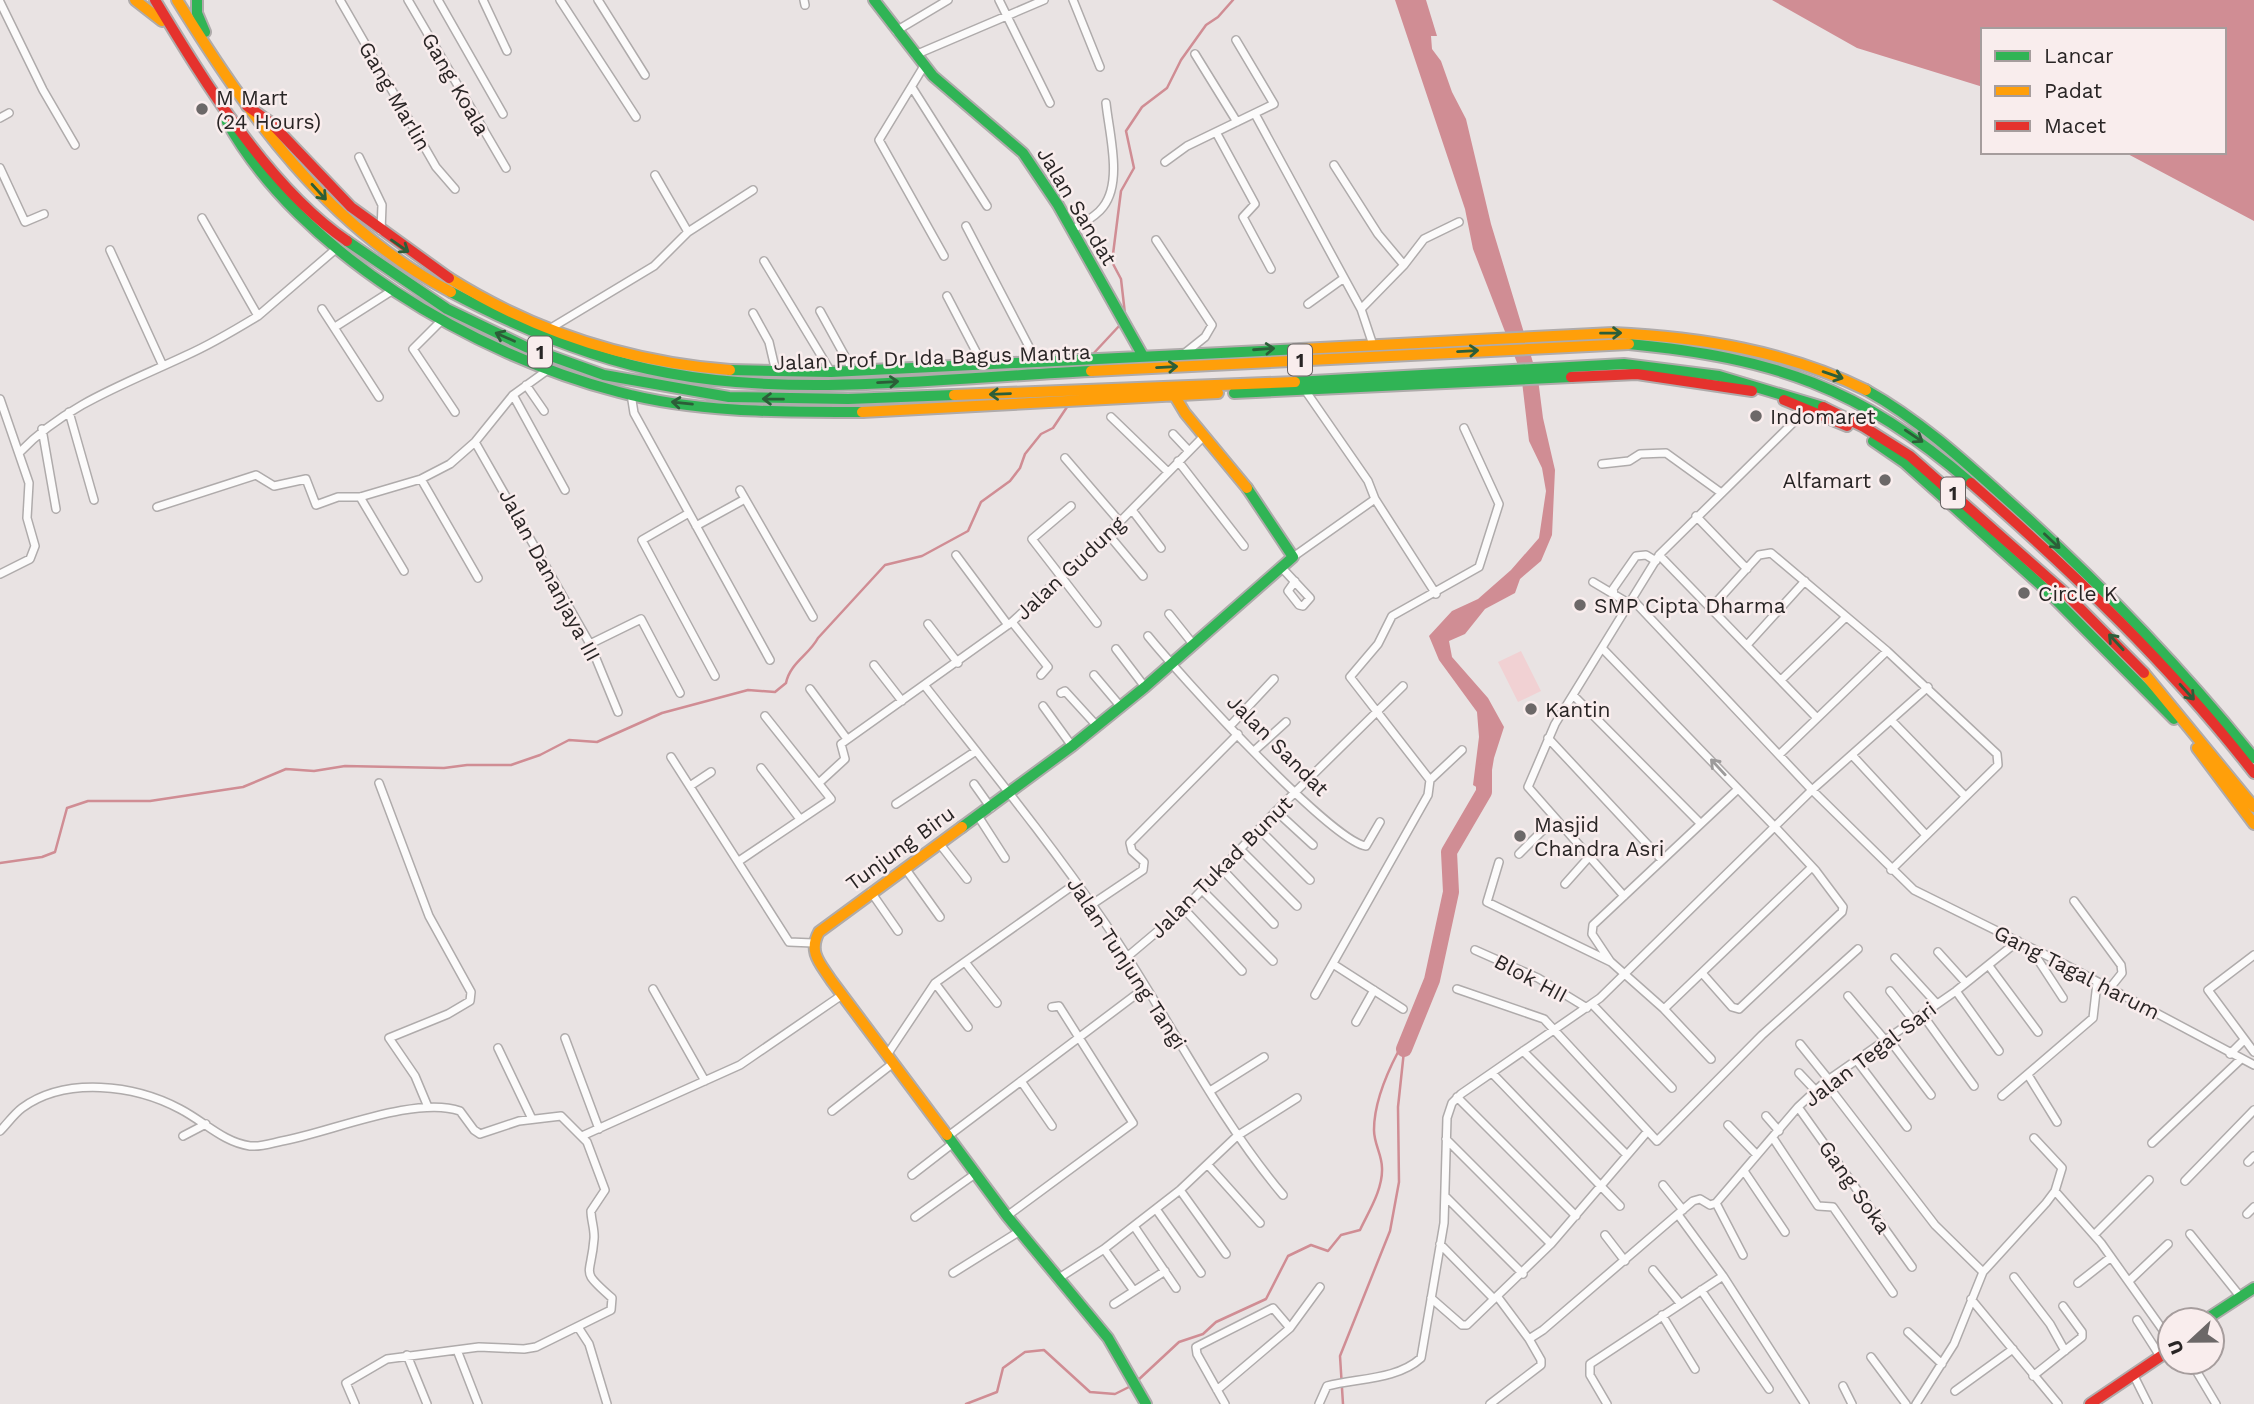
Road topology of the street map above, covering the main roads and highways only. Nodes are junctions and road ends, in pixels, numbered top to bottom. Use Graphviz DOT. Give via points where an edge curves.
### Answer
graph roads {
  1 [pos="135,0"];
  2 [pos="155,0"];
  3 [pos="177,0"];
  4 [pos="197,0"];
  5 [pos="874,0"];
  6 [pos="219,68"];
  7 [pos="203,74"];
  8 [pos="241,103"];
  9 [pos="221,108"];
  10 [pos="421,266"];
  11 [pos="1390,342"];
  12 [pos="1544,342"];
  13 [pos="1729,345"];
  14 [pos="1434,353"];
  15 [pos="1391,355"];
  16 [pos="1143,356"];
  17 [pos="1727,358"];
  18 [pos="643,363"];
  19 [pos="1551,371"];
  20 [pos="1434,372"];
  21 [pos="636,383"];
  22 [pos="847,383"];
  23 [pos="1173,393"];
  24 [pos="1068,396"];
  25 [pos="646,398"];
  26 [pos="848,399"];
  27 [pos="2020,511"];
  28 [pos="2012,520"];
  29 [pos="1998,533"];
  30 [pos="1986,536"];
  31 [pos="2254,758"];
  32 [pos="2254,773"];
  33 [pos="2254,807"];
  34 [pos="2254,824"];
  35 [pos="2254,1287"];
  36 [pos="2224,1306"];
  37 [pos="2156,1355"];
  38 [pos="2104,1400"];
  39 [pos="1146,1404"];
  40 [pos="2090,1404"];
  1 -- 7 [label="main road" via="164,23"];
  2 -- 7 [label="main road, Jalan Prof Dr Ida Bagus Mantra / 1"];
  3 -- 6 [label="main road, Jalan Prof Dr Ida Bagus Mantra / 1"];
  4 -- 6 [label="main road"];
  5 -- 16 [label="main road, Jalan Sandat" via="924,66 1023,153"];
  6 -- 8 [label="main road, Jalan Prof Dr Ida Bagus Mantra / 1"];
  7 -- 9 [label="main road, Jalan Prof Dr Ida Bagus Mantra / 1"];
  8 -- 10 [label="main road, one-way" via="266,118 351,208"];
  8 -- 10 [label="main road, Jalan Prof Dr Ida Bagus Mantra / 1, one-way" via="332,207 358,230"];
  21 -- 9 [label="main road, Jalan Prof Dr Ida Bagus Mantra / 1, one-way" via="539,352 422,294 314,216"];
  9 -- 25 [label="main road" via="229,127 265,176 337,248 393,290 442,320 549,369"];
  10 -- 18 [label="main road" via="578,340"];
  10 -- 18 [label="main road, Jalan Prof Dr Ida Bagus Mantra / 1" via="444,288 536,333 593,355"];
  11 -- 12 [label="main road"];
  11 -- 15 [label="main road"];
  16 -- 11 [label="main road, one-way"];
  12 -- 13 [label="main road, one-way" via="1659,334"];
  14 -- 12 [label="main road, Jalan Prof Dr Ida Bagus Mantra / 1, one-way"];
  12 -- 17 [label="main road, 1" via="1626,344"];
  13 -- 17 [label="main road"];
  13 -- 27 [label="main road, one-way" via="1846,380 1892,405"];
  14 -- 15 [label="main road, Jalan Prof Dr Ida Bagus Mantra / 1"];
  14 -- 20 [label="main road" via="1446,364"];
  22 -- 15 [label="main road, Jalan Prof Dr Ida Bagus Mantra / 1, one-way"];
  16 -- 18 [label="main road" via="831,372"];
  17 -- 28 [label="main road, 1, one-way" via="1797,375 1882,414 1926,444"];
  18 -- 22 [label="main road, Jalan Prof Dr Ida Bagus Mantra / 1" via="735,381"];
  19 -- 20 [label="main road, 1"];
  19 -- 23 [label="main road" via="1508,378 1305,390"];
  19 -- 29 [label="main road, 1" via="1624,364 1672,368 1815,402 1910,456"];
  19 -- 30 [label="main road" via="1637,373 1754,392 1807,409 1879,444"];
  20 -- 23 [label="main road, 1"];
  21 -- 25 [label="main road"];
  26 -- 21 [label="main road, Jalan Prof Dr Ida Bagus Mantra / 1, one-way" via="729,397"];
  22 -- 26 [label="main road"];
  23 -- 24 [label="main road, Jalan Prof Dr Ida Bagus Mantra / 1"];
  23 -- 39 [label="main road, Tunjung Biru" via="1259,503 1293,557 1121,707 1011,794 871,892 819,932 813,943 816,958 842,995 1007,1216 1129,1369"];
  24 -- 25 [label="main road, one-way" via="877,411 764,411"];
  24 -- 26 [label="main road, Jalan Prof Dr Ida Bagus Mantra / 1, one-way"];
  27 -- 28 [label="main road"];
  27 -- 31 [label="main road, one-way" via="2120,604"];
  28 -- 32 [label="main road, 1, one-way" via="2115,614"];
  29 -- 30 [label="main road"];
  33 -- 29 [label="main road, 1, one-way" via="2108,633"];
  30 -- 34 [label="main road" via="2181,726"];
  35 -- 36 [label="main road"];
  37 -- 38 [label="main road"];
  38 -- 40 [label="main road"];
}
